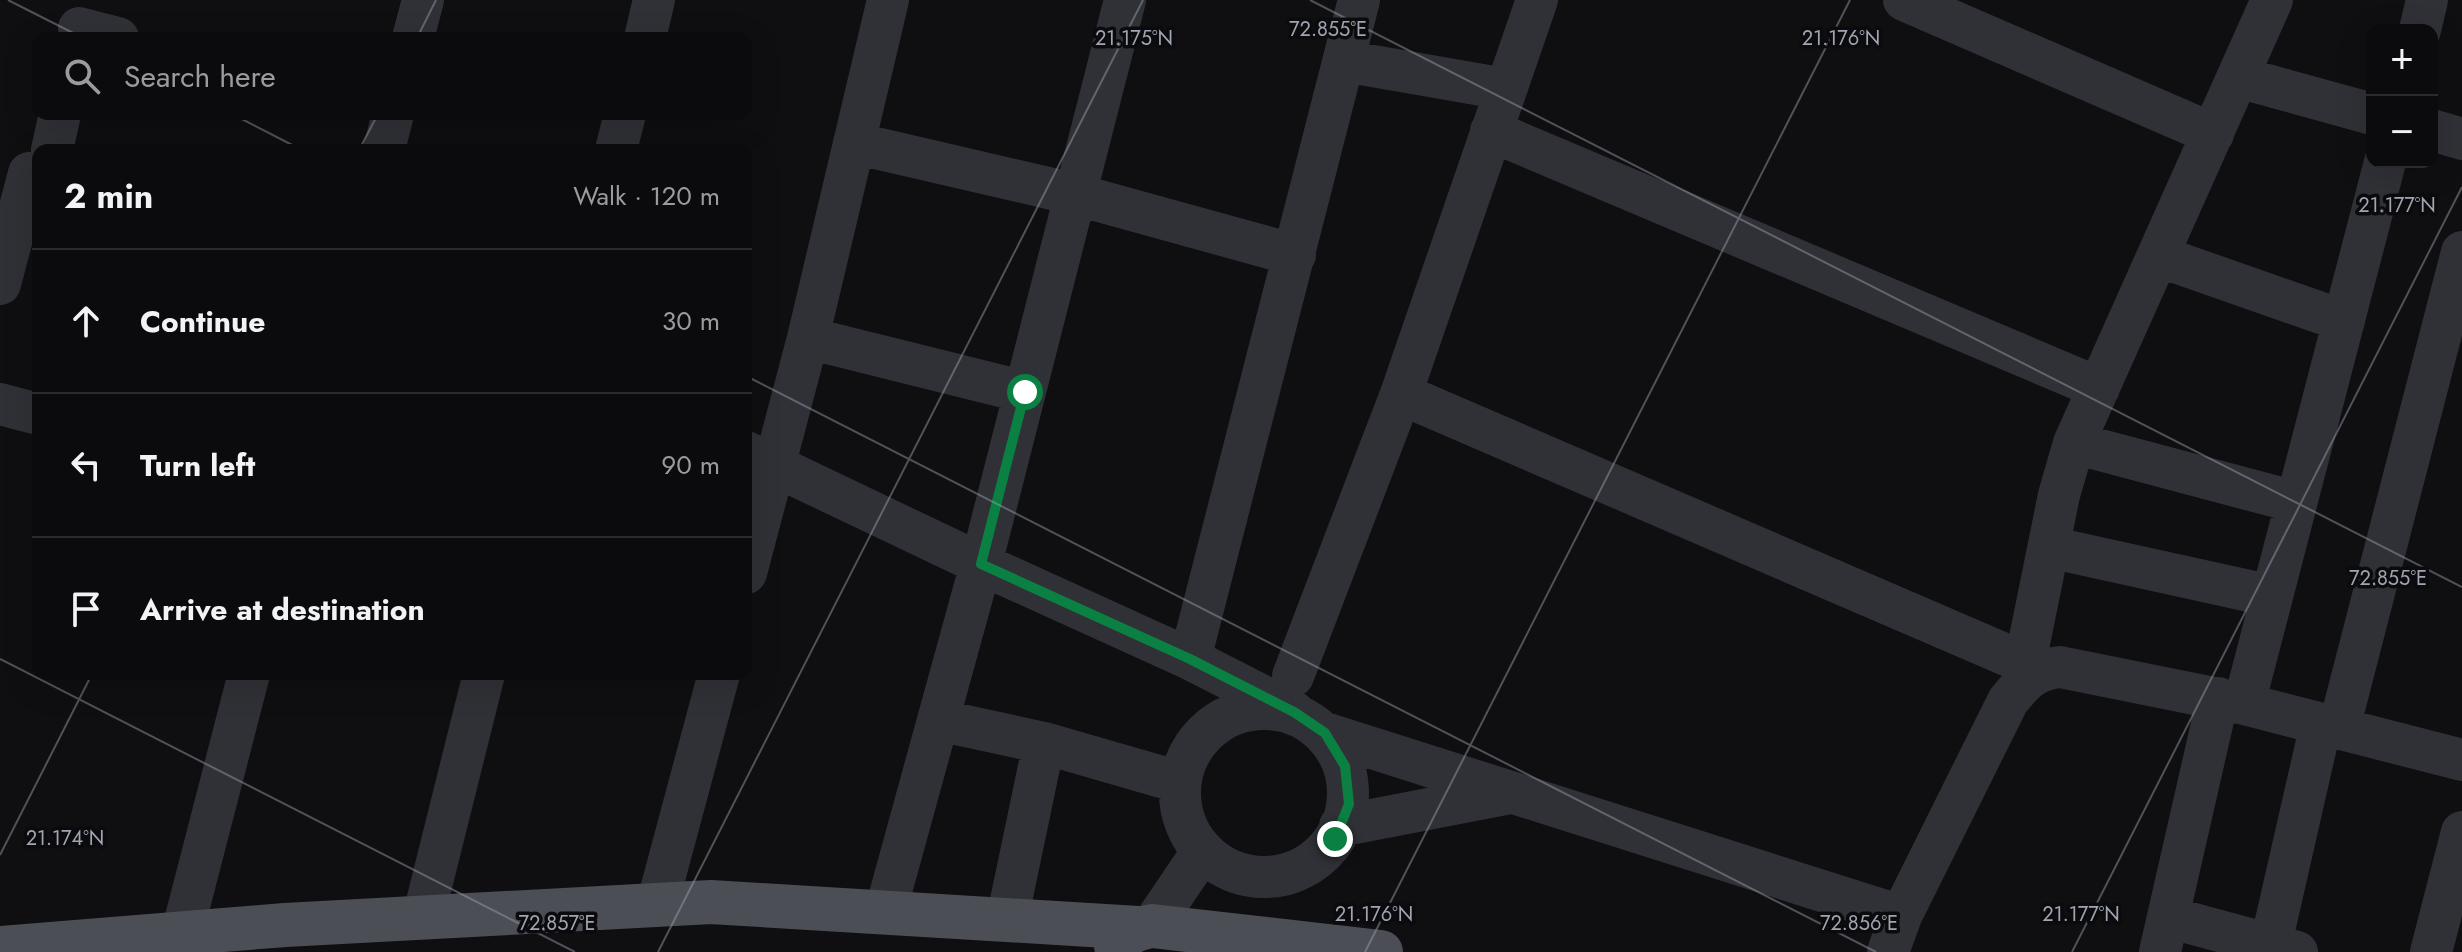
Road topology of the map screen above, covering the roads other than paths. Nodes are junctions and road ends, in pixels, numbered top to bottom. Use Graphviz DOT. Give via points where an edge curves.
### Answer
graph roads {
  1 [pos="423,0"];
  2 [pos="654,0"];
  3 [pos="888,0"];
  4 [pos="1125,0"];
  5 [pos="1359,0"];
  6 [pos="1537,0"];
  7 [pos="1904,0"];
  8 [pos="2272,0"];
  9 [pos="2427,0"];
  10 [pos="2421,24"];
  11 [pos="415,32"];
  12 [pos="646,32"];
  13 [pos="1344,61"];
  14 [pos="2238,77"];
  15 [pos="1505,89"];
  16 [pos="2366,112"];
  17 [pos="57,120"];
  18 [pos="392,120"];
  19 [pos="624,120"];
  20 [pos="1491,131"];
  21 [pos="2438,132"];
  22 [pos="2213,134"];
  23 [pos="2462,139"];
  24 [pos="854,143"];
  25 [pos="43,144"];
  26 [pos="386,144"];
  27 [pos="618,144"];
  28 [pos="30,166"];
  29 [pos="2383,168"];
  30 [pos="1074,194"];
  31 [pos="2462,252"];
  32 [pos="1295,255"];
  33 [pos="2158,256"];
  34 [pos="0,284"];
  35 [pos="2344,321"];
  36 [pos="808,338"];
  37 [pos="2099,388"];
  38 [pos="1025,392"];
  39 [pos="1401,394"];
  40 [pos="0,404"];
  41 [pos="32,412"];
  42 [pos="2074,443"];
  43 [pos="760,459"];
  44 [pos="2296,502"];
  45 [pos="752,524"];
  46 [pos="2049,547"];
  47 [pos="981,564"];
  48 [pos="2272,596"];
  49 [pos="1190,659"];
  50 [pos="2033,666"];
  51 [pos="247,680"];
  52 [pos="482,680"];
  53 [pos="717,680"];
  54 [pos="2231,701"];
  55 [pos="1304,707"];
  56 [pos="938,720"];
  57 [pos="2330,726"];
  58 [pos="1044,743"];
  59 [pos="2462,760"];
  60 [pos="1179,782"];
  61 [pos="1516,792"];
  62 [pos="1340,826"];
  63 [pos="2462,832"];
  64 [pos="1202,852"];
  65 [pos="657,905"];
  66 [pos="885,913"];
  67 [pos="423,918"];
  68 [pos="1007,920"];
  69 [pos="1895,934"];
  70 [pos="2164,935"];
  71 [pos="1152,937"];
  72 [pos="181,943"];
  73 [pos="0,948"];
  74 [pos="2279,950"];
  75 [pos="1381,952"];
  76 [pos="2431,952"];
  1 -- 11 [label="street"];
  2 -- 12 [label="street"];
  3 -- 24 [label="street"];
  4 -- 30 [label="street"];
  5 -- 13 [label="street"];
  6 -- 15 [label="street"];
  7 -- 22 [label="street"];
  8 -- 14 [label="street"];
  9 -- 10 [label="street"];
  13 -- 15 [label="street"];
  13 -- 32 [label="street"];
  14 -- 16 [label="street"];
  14 -- 22 [label="street"];
  15 -- 20 [label="street"];
  17 -- 25 [label="street"];
  18 -- 26 [label="street"];
  19 -- 27 [label="street"];
  20 -- 37 [label="street"];
  20 -- 39 [label="street"];
  21 -- 23 [label="street"];
  22 -- 33 [label="street"];
  24 -- 30 [label="street"];
  24 -- 36 [label="street"];
  28 -- 34 [label="street"];
  29 -- 35 [label="street"];
  30 -- 32 [label="street"];
  30 -- 38 [label="street"];
  31 -- 57 [label="street"];
  32 -- 49 [label="street"];
  33 -- 35 [label="street"];
  33 -- 37 [label="street"];
  35 -- 44 [label="street"];
  36 -- 38 [label="street"];
  36 -- 43 [label="street"];
  37 -- 42 [label="street"];
  38 -- 47 [label="street"];
  39 -- 50 [label="street"];
  39 -- 55 [label="street"];
  40 -- 41 [label="street"];
  42 -- 44 [label="street"];
  42 -- 46 [label="street"];
  43 -- 45 [label="street"];
  43 -- 47 [label="street"];
  44 -- 48 [label="street"];
  46 -- 48 [label="street"];
  46 -- 50 [label="street"];
  47 -- 49 [label="street"];
  47 -- 56 [label="street"];
  48 -- 54 [label="street"];
  49 -- 55 [label="street"];
  50 -- 54 [label="street"];
  50 -- 69 [label="street" via="2008,701"];
  51 -- 72 [label="street"];
  52 -- 67 [label="street"];
  53 -- 65 [label="street"];
  54 -- 57 [label="street"];
  54 -- 70 [label="street"];
  55 -- 60 [label="street" via="1256,708 1220,720 1193,746"];
  55 -- 61 [label="street"];
  55 -- 62 [label="street" via="1345,766 1349,804"];
  56 -- 58 [label="street"];
  56 -- 66 [label="street"];
  57 -- 59 [label="street"];
  57 -- 74 [label="street"];
  58 -- 60 [label="street"];
  58 -- 68 [label="street"];
  60 -- 64 [label="street" via="1183,820"];
  61 -- 62 [label="street"];
  61 -- 69 [label="street"];
  62 -- 64 [label="street" via="1335,839 1308,866 1272,878 1234,873"];
  63 -- 76 [label="street"];
  64 -- 71 [label="street"];
  65 -- 66 [label="main road" via="711,902"];
  65 -- 67 [label="main road"];
  66 -- 68 [label="main road"];
  67 -- 72 [label="main road" via="285,925"];
  68 -- 71 [label="main road"];
  70 -- 74 [label="street"];
  71 -- 75 [label="main road"];
  72 -- 73 [label="main road"];
}
